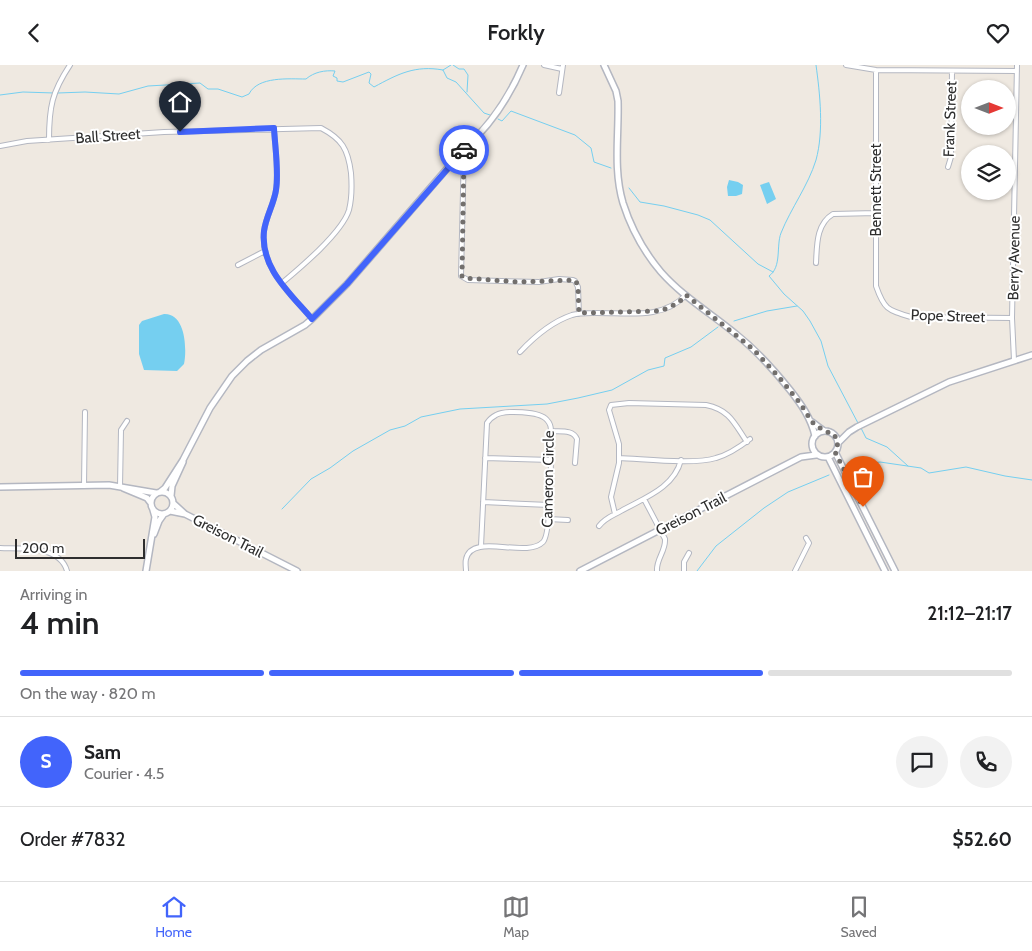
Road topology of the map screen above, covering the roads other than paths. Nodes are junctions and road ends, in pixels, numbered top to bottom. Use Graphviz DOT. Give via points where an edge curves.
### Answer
graph roads {
  1 [pos="70,65"];
  2 [pos="523,65"];
  3 [pos="544,65"];
  4 [pos="604,65"];
  5 [pos="846,65"];
  6 [pos="926,65"];
  7 [pos="1017,65"];
  8 [pos="562,67"];
  9 [pos="876,70"];
  10 [pos="926,70"];
  11 [pos="952,71"];
  12 [pos="1017,71"];
  13 [pos="559,93"];
  14 [pos="274,128"];
  15 [pos="49,140"];
  16 [pos="0,146"];
  17 [pos="464,149"];
  18 [pos="948,167"];
  19 [pos="876,213"];
  20 [pos="265,251"];
  21 [pos="816,263"];
  22 [pos="238,265"];
  23 [pos="282,283"];
  24 [pos="686,295"];
  25 [pos="887,307"];
  26 [pos="579,313"];
  27 [pos="1012,318"];
  28 [pos="312,319"];
  29 [pos="520,352"];
  30 [pos="1032,355"];
  31 [pos="1014,360"];
  32 [pos="85,412"];
  33 [pos="127,421"];
  34 [pos="812,422"];
  35 [pos="552,431"];
  36 [pos="824,431"];
  37 [pos="849,432"];
  38 [pos="834,434"];
  39 [pos="814,436"];
  40 [pos="838,443"];
  41 [pos="812,446"];
  42 [pos="835,452"];
  43 [pos="816,455"];
  44 [pos="801,457"];
  45 [pos="828,457"];
  46 [pos="485,458"];
  47 [pos="619,458"];
  48 [pos="183,460"];
  49 [pos="551,460"];
  50 [pos="681,460"];
  51 [pos="576,463"];
  52 [pos="84,486"];
  53 [pos="0,487"];
  54 [pos="120,487"];
  55 [pos="158,493"];
  56 [pos="171,497"];
  57 [pos="644,499"];
  58 [pos="483,502"];
  59 [pos="173,503"];
  60 [pos="549,505"];
  61 [pos="151,506"];
  62 [pos="170,511"];
  63 [pos="164,514"];
  64 [pos="185,514"];
  65 [pos="615,514"];
  66 [pos="548,519"];
  67 [pos="568,520"];
  68 [pos="599,526"];
  69 [pos="661,530"];
  70 [pos="806,538"];
  71 [pos="150,546"];
  72 [pos="481,546"];
  73 [pos="0,548"];
  74 [pos="689,553"];
  75 [pos="67,571"];
  76 [pos="146,571"];
  77 [pos="298,571"];
  78 [pos="466,571"];
  79 [pos="580,571"];
  80 [pos="657,571"];
  81 [pos="684,571"];
  82 [pos="794,571"];
  83 [pos="885,571"];
  84 [pos="894,571"];
  1 -- 15 [label="street" via="51,101"];
  2 -- 17 [label="street" via="494,118"];
  3 -- 8 [label="street"];
  4 -- 24 [label="street" via="618,101 617,164 623,203 640,244 662,273"];
  5 -- 9 [label="street"];
  6 -- 10 [label="street"];
  7 -- 12 [label="street, Berry Avenue"];
  8 -- 13 [label="street"];
  9 -- 10 [label="street"];
  9 -- 19 [label="street, Bennett Street"];
  10 -- 11 [label="street"];
  11 -- 12 [label="street"];
  11 -- 18 [label="street, Frank Street" via="951,157"];
  12 -- 27 [label="street, Berry Avenue"];
  14 -- 15 [label="street, Ball Street"];
  14 -- 20 [label="street" via="277,187 264,229"];
  14 -- 23 [label="street, Ball Street" via="321,128 333,134 345,146 350,163 352,196 348,213 340,226 311,259"];
  15 -- 16 [label="street, Ball Street"];
  17 -- 26 [label="street" via="462,276 518,282 573,280 578,287"];
  17 -- 28 [label="street"];
  19 -- 21 [label="street" via="833,213 827,217 820,229"];
  19 -- 25 [label="street, Bennett Street" via="876,285 882,303"];
  20 -- 22 [label="street"];
  20 -- 23 [label="street" via="274,274"];
  23 -- 28 [label="street"];
  24 -- 26 [label="street" via="661,311"];
  24 -- 34 [label="street" via="766,362"];
  25 -- 27 [label="street, Pope Street" via="911,317"];
  26 -- 29 [label="street" via="546,328"];
  27 -- 31 [label="street, Berry Avenue"];
  28 -- 48 [label="street" via="261,350 232,376 210,408"];
  30 -- 31 [label="street"];
  31 -- 37 [label="street" via="949,382"];
  32 -- 52 [label="street"];
  33 -- 54 [label="street" via="121,430"];
  34 -- 36 [label="street"];
  34 -- 39 [label="street"];
  35 -- 46 [label="street, Cameron Circle" via="547,419 541,415 502,412 487,423"];
  35 -- 49 [label="street, Cameron Circle"];
  35 -- 51 [label="street" via="576,435"];
  36 -- 38 [label="street"];
  36 -- 39 [label="street"];
  37 -- 38 [label="street"];
  37 -- 40 [label="street"];
  38 -- 40 [label="street"];
  39 -- 41 [label="street"];
  40 -- 42 [label="street"];
  41 -- 43 [label="street"];
  41 -- 44 [label="street, Greison Trail"];
  42 -- 45 [label="street"];
  42 -- 84 [label="street"];
  43 -- 44 [label="street, Greison Trail"];
  43 -- 45 [label="street"];
  44 -- 69 [label="street, Greison Trail"];
  45 -- 83 [label="street"];
  46 -- 49 [label="street"];
  46 -- 58 [label="street, Cameron Circle"];
  47 -- 50 [label="street"];
  47 -- 50 [label="street" via="620,444 610,410 612,405 618,404 716,407 730,417 748,441 718,457"];
  47 -- 65 [label="street" via="611,497"];
  48 -- 55 [label="street" via="165,488"];
  48 -- 56 [label="street"];
  49 -- 60 [label="street, Cameron Circle"];
  50 -- 57 [label="street" via="670,482"];
  52 -- 53 [label="street"];
  52 -- 54 [label="street"];
  54 -- 55 [label="street"];
  54 -- 61 [label="street" via="147,498"];
  55 -- 56 [label="street"];
  55 -- 61 [label="street" via="152,498"];
  56 -- 59 [label="street"];
  57 -- 65 [label="street"];
  57 -- 69 [label="street"];
  58 -- 60 [label="street"];
  58 -- 72 [label="street, Cameron Circle"];
  59 -- 62 [label="street"];
  59 -- 64 [label="street, Greison Trail"];
  60 -- 66 [label="street, Cameron Circle"];
  61 -- 63 [label="street" via="157,513"];
  61 -- 71 [label="street" via="154,517"];
  62 -- 63 [label="street"];
  62 -- 64 [label="street, Greison Trail"];
  63 -- 71 [label="street"];
  64 -- 77 [label="street, Greison Trail"];
  65 -- 68 [label="street"];
  66 -- 67 [label="street"];
  66 -- 72 [label="street, Cameron Circle" via="546,537 531,549"];
  69 -- 79 [label="street, Greison Trail"];
  69 -- 80 [label="street" via="666,545 658,560"];
  70 -- 82 [label="street" via="810,543"];
  71 -- 76 [label="street"];
  72 -- 78 [label="street" via="470,552"];
  73 -- 75 [label="street" via="52,553 62,560"];
  74 -- 81 [label="street" via="684,561"];
}
